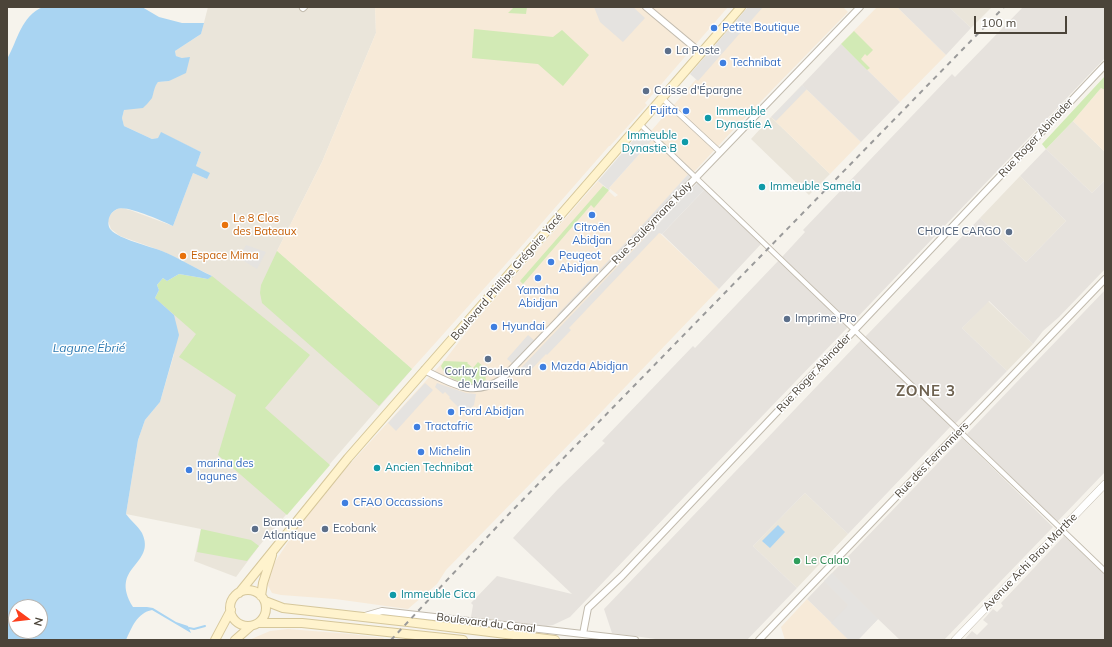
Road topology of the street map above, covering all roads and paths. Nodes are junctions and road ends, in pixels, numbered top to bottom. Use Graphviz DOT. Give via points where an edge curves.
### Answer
graph roads {
  1 [pos="646,7"];
  2 [pos="741,7"];
  3 [pos="860,7"];
  4 [pos="701,53"];
  5 [pos="1105,66"];
  6 [pos="662,98"];
  7 [pos="640,124"];
  8 [pos="720,152"];
  9 [pos="696,177"];
  10 [pos="1105,279"];
  11 [pos="854,330"];
  12 [pos="424,370"];
  13 [pos="959,431"];
  14 [pos="1105,484"];
  15 [pos="1062,530"];
  16 [pos="275,549"];
  17 [pos="1105,571"];
  18 [pos="239,594"];
  19 [pos="263,599"];
  20 [pos="231,610"];
  21 [pos="361,617"];
  22 [pos="255,624"];
  23 [pos="584,634"];
  24 [pos="215,640"];
  25 [pos="235,640"];
  26 [pos="463,640"];
  27 [pos="555,640"];
  28 [pos="635,640"];
  29 [pos="759,640"];
  30 [pos="955,640"];
  1 -- 4 [label="street"];
  2 -- 4 [label="main road, Boulevard Phillipe Grégoire Yacé"];
  3 -- 8 [label="street, Rue Souleymane Koly"];
  4 -- 6 [label="main road, Boulevard Phillipe Grégoire Yacé"];
  5 -- 11 [label="street, Rue Roger Abinader"];
  6 -- 7 [label="main road, Boulevard Phillipe Grégoire Yacé"];
  6 -- 8 [label="street"];
  7 -- 9 [label="street"];
  7 -- 12 [label="main road, Boulevard Phillipe Grégoire Yacé"];
  8 -- 9 [label="street, Rue Souleymane Koly"];
  9 -- 11 [label="street"];
  9 -- 12 [label="street, Rue Souleymane Koly" via="502,379 489,386 469,389"];
  10 -- 13 [label="street, Rue des Ferronniers"];
  11 -- 13 [label="street"];
  11 -- 23 [label="street, Rue Roger Abinader" via="622,576 588,608"];
  12 -- 16 [label="main road, Boulevard Phillipe Grégoire Yacé" via="348,458"];
  13 -- 15 [label="street"];
  13 -- 29 [label="street, Rue des Ferronniers"];
  14 -- 15 [label="street, Avenue Achi Brou Marthe"];
  15 -- 17 [label="street"];
  15 -- 30 [label="street, Avenue Achi Brou Marthe"];
  16 -- 18 [label="main road, Boulevard Phillipe Grégoire Yacé"];
  16 -- 19 [label="main road, Boulevard Phillipe Grégoire Yacé" via="263,583"];
  18 -- 19 [label="main road" via="243,591 253,591"];
  18 -- 20 [label="main road" via="232,601"];
  19 -- 21 [label="main road, Boulevard du Canal" via="284,608"];
  19 -- 22 [label="main road" via="265,613"];
  20 -- 22 [label="main road" via="235,621 245,626"];
  20 -- 24 [label="main road"];
  21 -- 23 [label="street, Boulevard du Canal" via="382,611"];
  21 -- 27 [label="main road, Boulevard du Canal"];
  22 -- 25 [label="main road"];
  22 -- 26 [label="main road, Boulevard du Canal" via="302,623"];
  23 -- 28 [label="street, Boulevard du Canal"];
}
